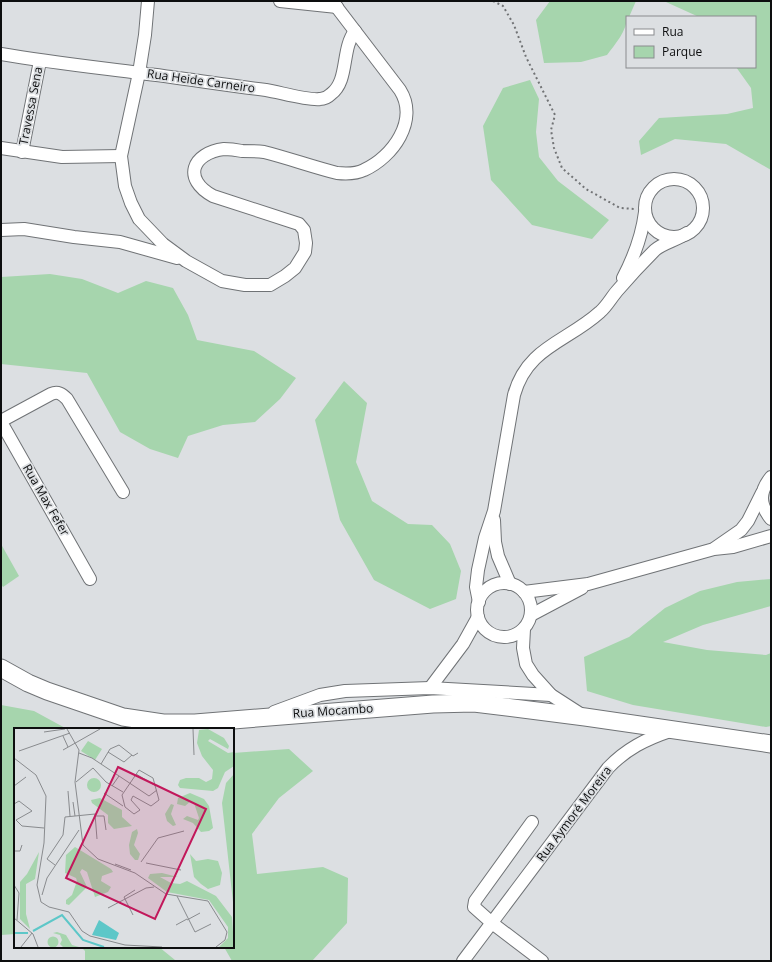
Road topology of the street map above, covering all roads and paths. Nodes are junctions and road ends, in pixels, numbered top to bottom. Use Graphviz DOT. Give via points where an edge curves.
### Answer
graph roads {
  1 [pos="148,1"];
  2 [pos="280,1"];
  3 [pos="493,1"];
  4 [pos="335,4"];
  5 [pos="355,30"];
  6 [pos="1,54"];
  7 [pos="40,61"];
  8 [pos="139,73"];
  9 [pos="1,148"];
  10 [pos="22,152"];
  11 [pos="121,156"];
  12 [pos="645,209"];
  13 [pos="1,230"];
  14 [pos="687,233"];
  15 [pos="186,261"];
  16 [pos="616,292"];
  17 [pos="1,422"];
  18 [pos="771,477"];
  19 [pos="123,492"];
  20 [pos="762,493"];
  21 [pos="494,511"];
  22 [pos="771,519"];
  23 [pos="771,536"];
  24 [pos="714,549"];
  25 [pos="90,579"];
  26 [pos="510,584"];
  27 [pos="588,584"];
  28 [pos="524,592"];
  29 [pos="479,602"];
  30 [pos="531,615"];
  31 [pos="478,617"];
  32 [pos="524,629"];
  33 [pos="1,668"];
  34 [pos="430,688"];
  35 [pos="551,695"];
  36 [pos="263,717"];
  37 [pos="585,717"];
  38 [pos="674,729"];
  39 [pos="771,744"];
  40 [pos="532,822"];
  41 [pos="492,923"];
  42 [pos="463,961"];
  43 [pos="542,961"];
  1 -- 8 [label="street"];
  2 -- 4 [label="street"];
  3 -- 12 [label="path" via="502,6 514,25 526,57 555,115 551,130 554,148 562,168 586,189 620,208"];
  4 -- 5 [label="street"];
  5 -- 8 [label="street, Rua Heide Carneiro" via="347,46 339,86 330,95 319,99"];
  5 -- 15 [label="street" via="404,97 407,118 402,133 391,151 364,170 349,174 263,152 226,149 209,153 202,157 194,173 203,190 213,196 299,224 304,230 305,252 295,268 270,285 222,281"];
  6 -- 7 [label="street, Rua Heide Carneiro"];
  7 -- 8 [label="street, Rua Heide Carneiro"];
  7 -- 10 [label="street, Travessa Sena"];
  8 -- 11 [label="street"];
  9 -- 10 [label="street"];
  10 -- 11 [label="street" via="62,157"];
  11 -- 15 [label="street" via="125,186 139,219 163,244"];
  12 -- 14 [label="street" via="647,218 659,232 668,236"];
  12 -- 14 [label="street" via="646,200 656,185 673,179 691,184 702,200 703,209 701,219"];
  12 -- 16 [label="street" via="633,259"];
  13 -- 15 [label="street" via="24,229 120,242"];
  14 -- 16 [label="street" via="655,250"];
  16 -- 21 [label="street" via="600,312 539,354 526,368 516,386"];
  17 -- 19 [label="street" via="55,392 61,393"];
  17 -- 25 [label="street, Rua Max Fefer"];
  18 -- 20 [label="street"];
  20 -- 22 [label="street" via="765,512"];
  20 -- 24 [label="street" via="741,530"];
  21 -- 26 [label="street" via="498,556"];
  21 -- 29 [label="street" via="478,570 476,587"];
  23 -- 24 [label="street" via="733,547"];
  24 -- 27 [label="street"];
  26 -- 28 [label="street"];
  26 -- 29 [label="street" via="494,586 487,590"];
  27 -- 28 [label="street"];
  27 -- 30 [label="street"];
  28 -- 30 [label="street" via="530,603"];
  29 -- 31 [label="street"];
  30 -- 32 [label="street"];
  31 -- 32 [label="street" via="487,631 494,635 514,635"];
  31 -- 34 [label="street" via="463,644"];
  32 -- 35 [label="street" via="523,648 526,664"];
  33 -- 36 [label="main road, Rua Mocambo" via="47,692 123,717 163,723"];
  34 -- 35 [label="street"];
  34 -- 36 [label="street" via="320,695"];
  35 -- 37 [label="street"];
  36 -- 37 [label="main road, Rua Mocambo" via="474,702"];
  37 -- 38 [label="main road, Rua Mocambo"];
  38 -- 39 [label="main road, Rua Aymoré Moreira"];
  38 -- 41 [label="street, Rua Aymoré Moreira" via="637,744 608,768"];
  40 -- 41 [label="street" via="475,901 474,907"];
  41 -- 42 [label="street, Rua Aymoré Moreira"];
  41 -- 43 [label="street"];
}
